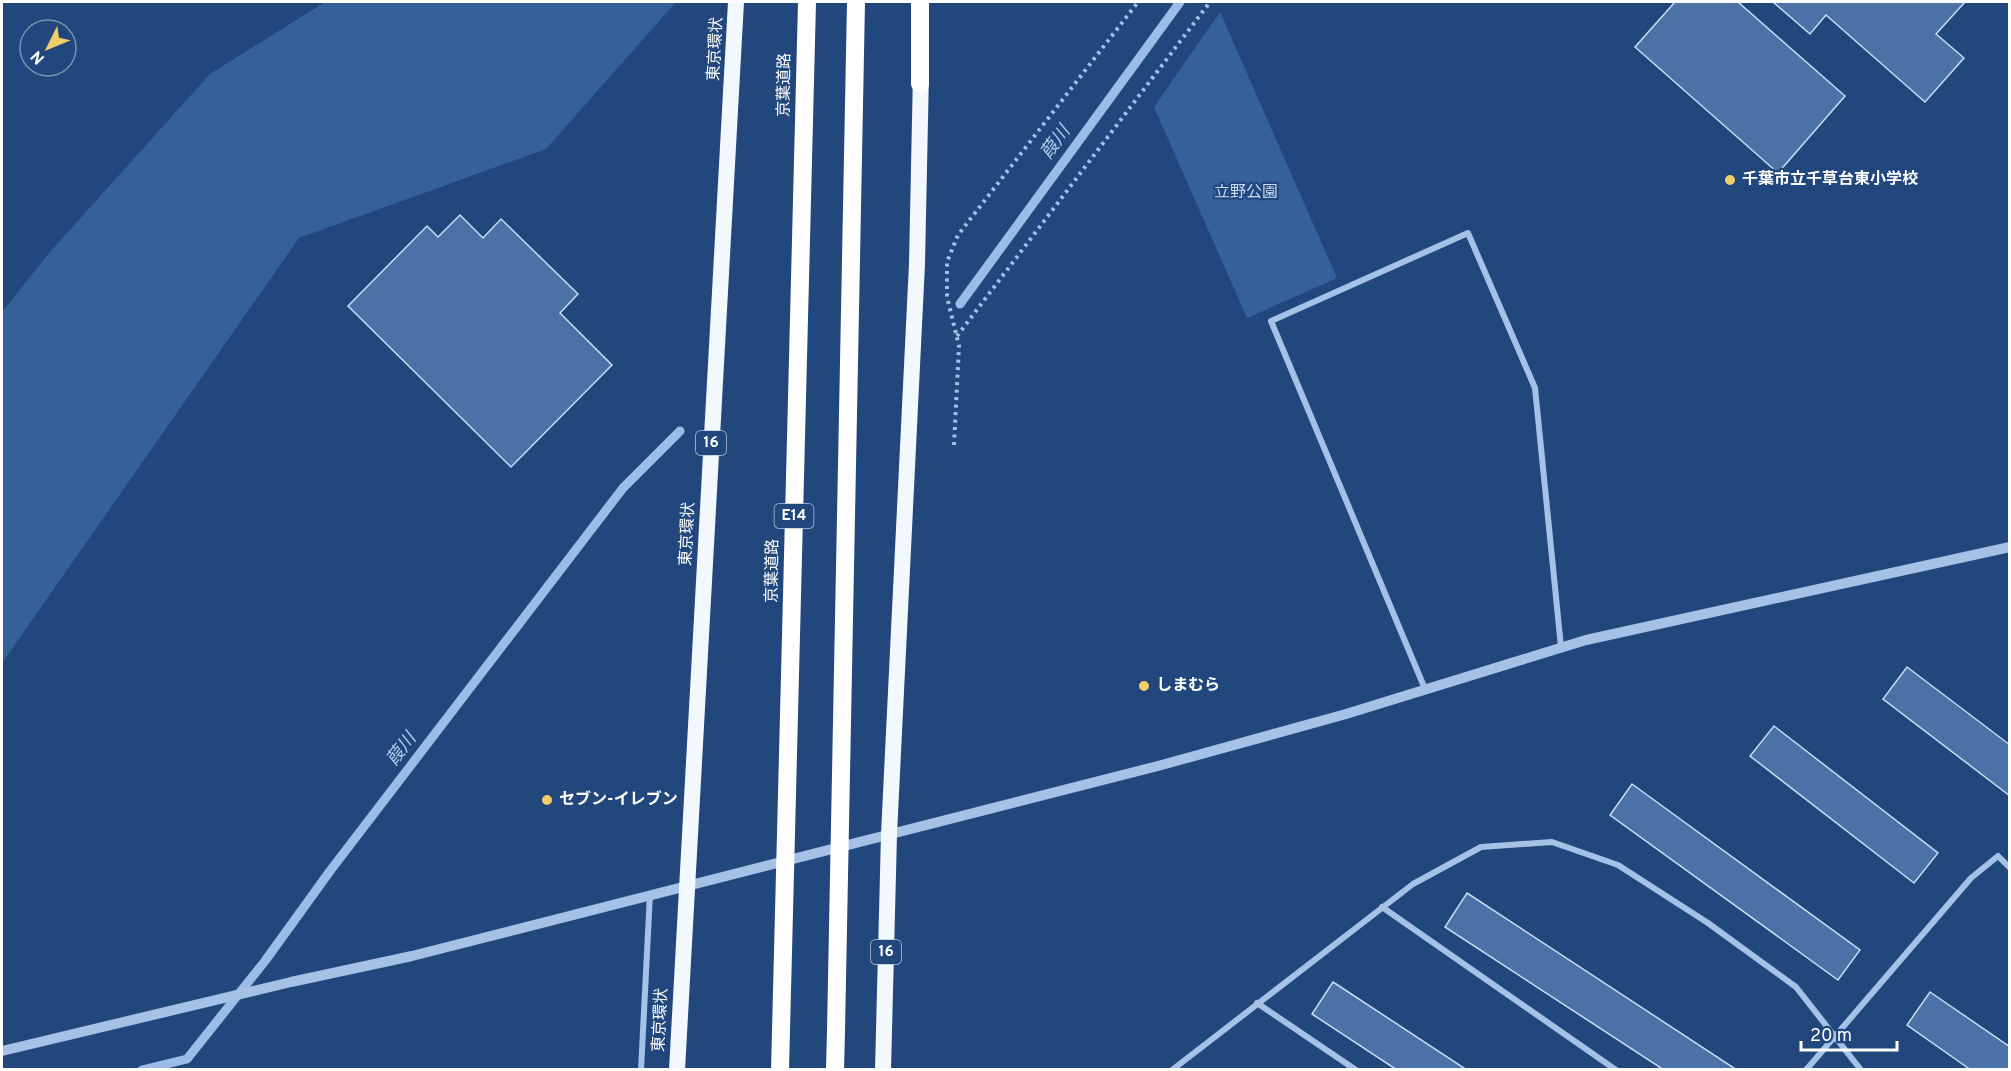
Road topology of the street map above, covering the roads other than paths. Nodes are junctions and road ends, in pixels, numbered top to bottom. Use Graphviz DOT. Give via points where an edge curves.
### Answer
graph roads {
  1 [pos="736,2"];
  2 [pos="807,2"];
  3 [pos="856,2"];
  4 [pos="920,2"];
  5 [pos="927,2"];
  6 [pos="920,84"];
  7 [pos="2010,548"];
  8 [pos="1561,648"];
  9 [pos="1425,689"];
  10 [pos="890,834"];
  11 [pos="2010,868"];
  12 [pos="687,885"];
  13 [pos="650,894"];
  14 [pos="1382,907"];
  15 [pos="1257,1004"];
  16 [pos="1834,1036"];
  17 [pos="2,1052"];
  18 [pos="640,1070"];
  19 [pos="677,1070"];
  20 [pos="780,1070"];
  21 [pos="835,1070"];
  22 [pos="883,1070"];
  23 [pos="1172,1070"];
  24 [pos="1356,1070"];
  25 [pos="1616,1070"];
  26 [pos="1806,1070"];
  27 [pos="1861,1070"];
  1 -- 12 [label="highway, 東京環状 / 16"];
  2 -- 20 [label="highway, 京葉道路 / E14, bridge"];
  3 -- 21 [label="highway, bridge"];
  4 -- 6 [label="highway"];
  5 -- 6 [label="highway, 16"];
  6 -- 10 [label="highway, 16" via="916,276"];
  7 -- 8 [label="street"];
  8 -- 9 [label="street"];
  8 -- 9 [label="street" via="1535,388 1468,233 1271,321"];
  9 -- 10 [label="street" via="1158,766"];
  10 -- 12 [label="street"];
  10 -- 22 [label="highway, 16"];
  11 -- 16 [label="street" via="1998,856 1971,878"];
  12 -- 13 [label="street"];
  12 -- 19 [label="highway, 東京環状 / 16"];
  13 -- 17 [label="street" via="412,956"];
  13 -- 18 [label="street"];
  14 -- 15 [label="street"];
  14 -- 16 [label="street" via="1413,884 1481,847 1552,842 1618,864 1708,923 1796,987"];
  14 -- 25 [label="street"];
  15 -- 23 [label="street"];
  15 -- 24 [label="street"];
  16 -- 26 [label="street"];
  16 -- 27 [label="street"];
}
